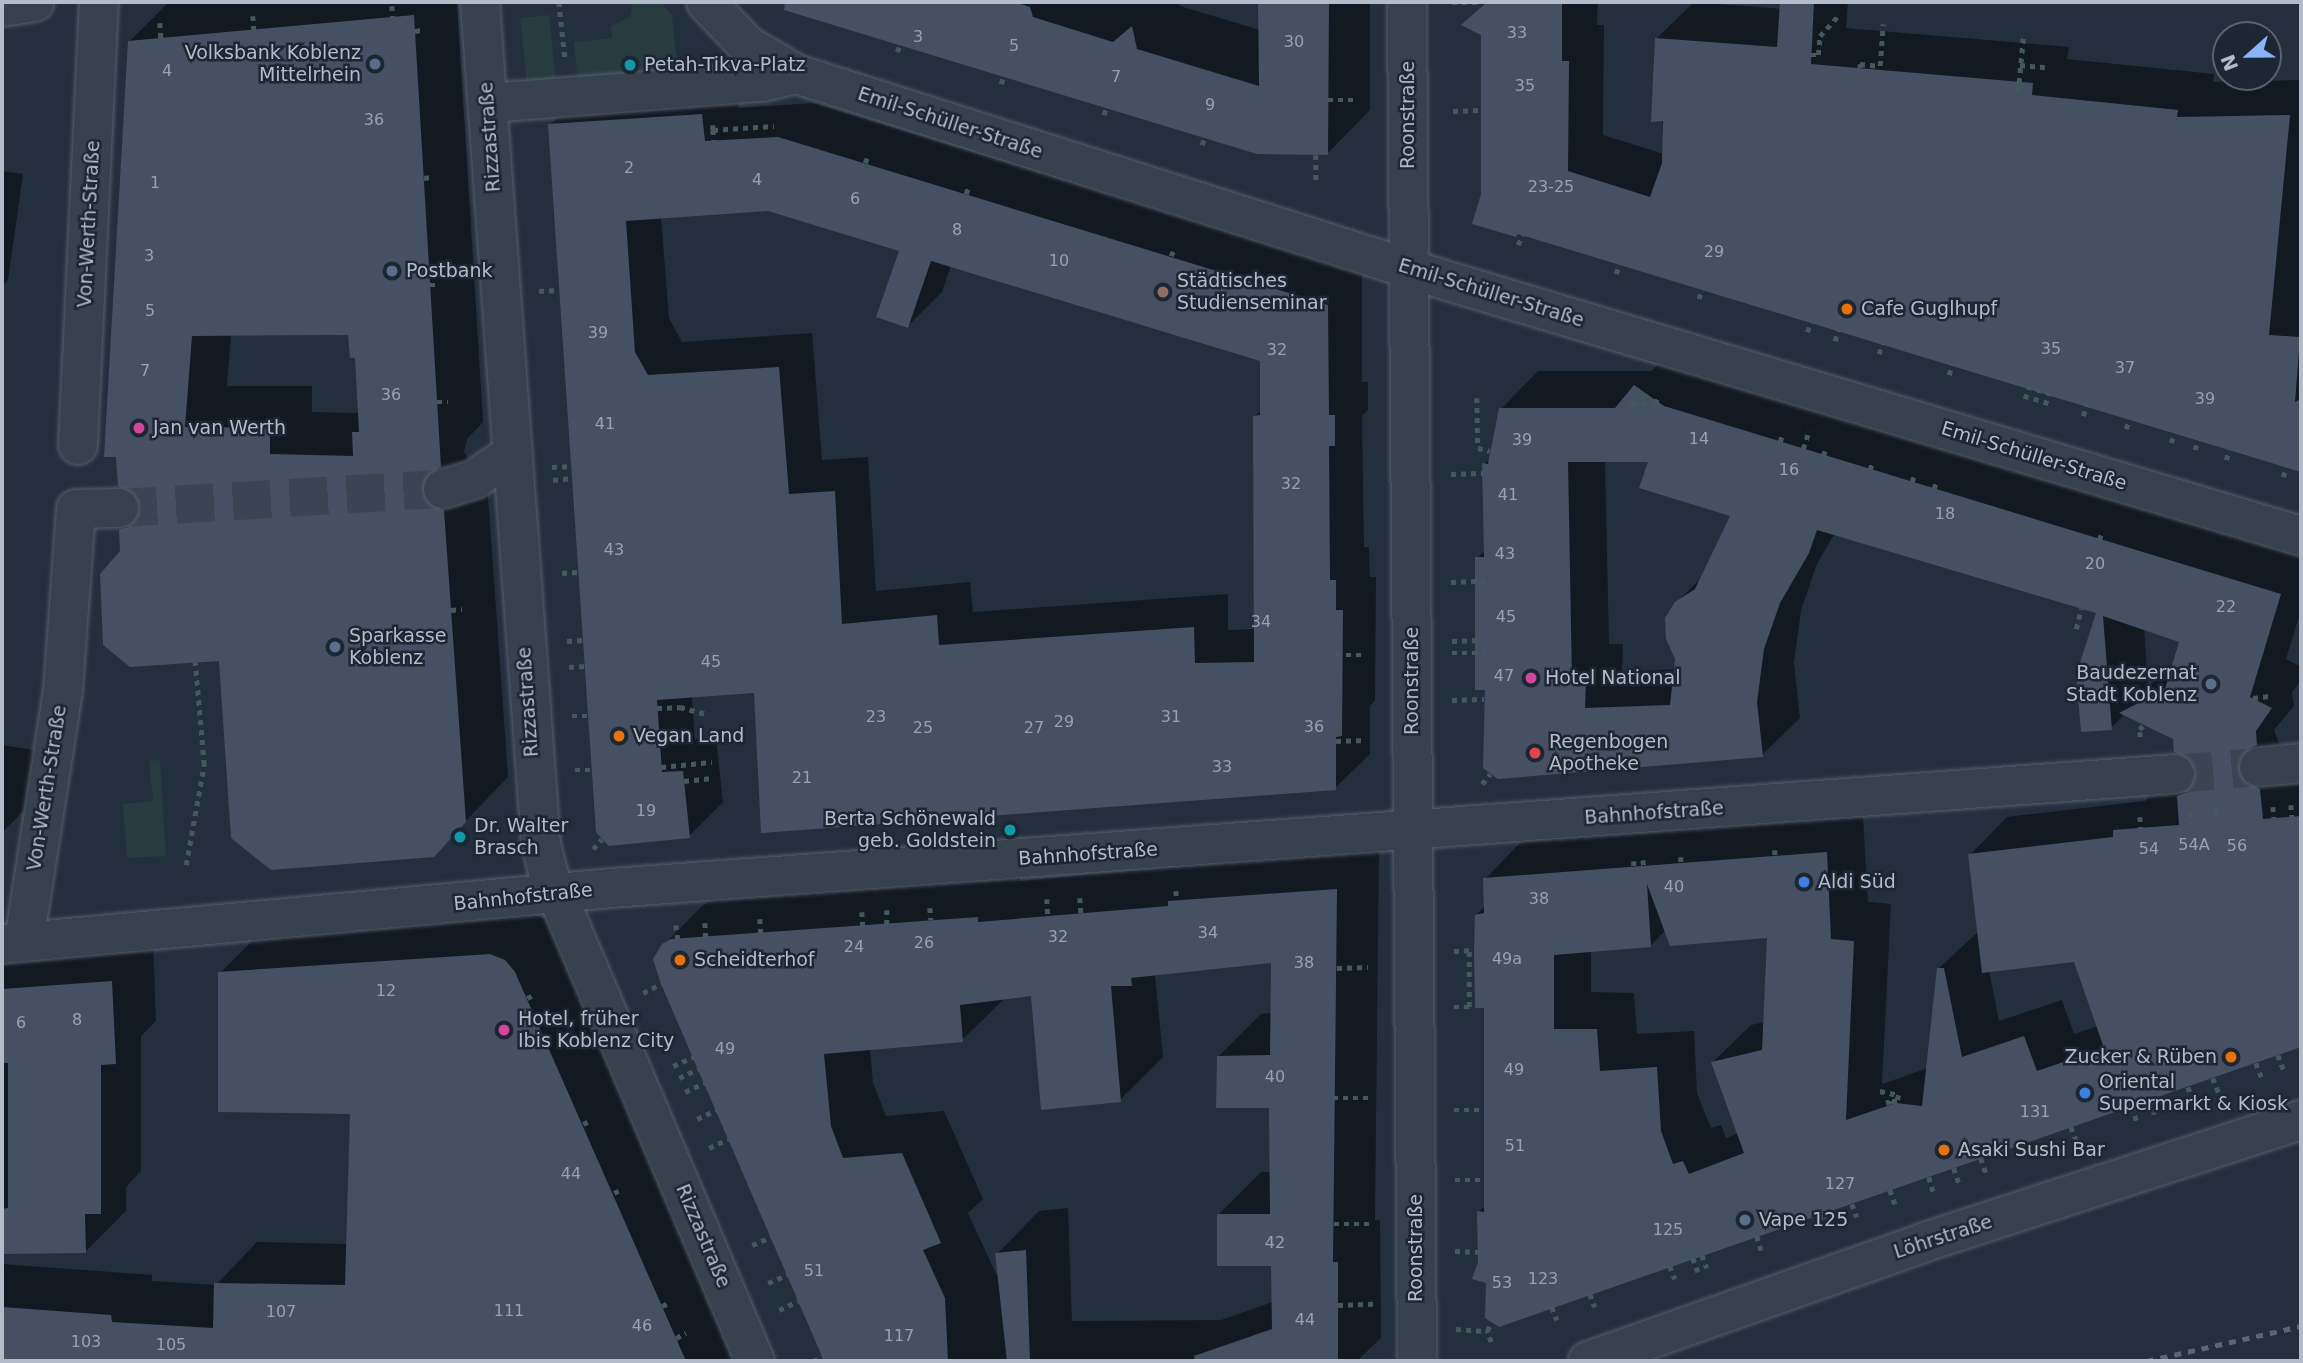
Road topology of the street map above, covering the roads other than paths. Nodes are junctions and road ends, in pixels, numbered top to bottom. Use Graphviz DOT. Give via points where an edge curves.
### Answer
graph roads {
  1 [pos="34,2"];
  2 [pos="99,2"];
  3 [pos="480,2"];
  4 [pos="706,2"];
  5 [pos="1407,2"];
  6 [pos="2,6"];
  7 [pos="796,74"];
  8 [pos="489,103"];
  9 [pos="1409,268"];
  10 [pos="78,446"];
  11 [pos="512,454"];
  12 [pos="443,489"];
  13 [pos="119,508"];
  14 [pos="2301,536"];
  15 [pos="2301,763"];
  16 [pos="2259,767"];
  17 [pos="2175,774"];
  18 [pos="1413,832"];
  19 [pos="557,894"];
  20 [pos="13,943"];
  21 [pos="2301,1120"];
  22 [pos="755,1361"];
  23 [pos="1417,1361"];
  24 [pos="1588,1361"];
  1 -- 6 [label="street"];
  2 -- 10 [label="street, Von-Werth-Straße"];
  3 -- 8 [label="street, Rizzastraße"];
  4 -- 7 [label="street, Emil-Schüller-Straße" via="748,46"];
  5 -- 9 [label="street, Roonstraße"];
  7 -- 8 [label="street" via="763,82"];
  7 -- 9 [label="street, Emil-Schüller-Straße"];
  8 -- 11 [label="street, Rizzastraße"];
  9 -- 14 [label="street, Emil-Schüller-Straße"];
  9 -- 18 [label="street, Roonstraße"];
  11 -- 12 [label="street" via="475,479"];
  11 -- 19 [label="street, Rizzastraße" via="536,818"];
  13 -- 20 [label="street, Von-Werth-Straße" via="76,509 63,691"];
  15 -- 16 [label="street"];
  17 -- 18 [label="street, Bahnhofstraße"];
  18 -- 19 [label="street, Bahnhofstraße"];
  18 -- 23 [label="street, Roonstraße"];
  19 -- 20 [label="street, Bahnhofstraße"];
  19 -- 22 [label="street, Rizzastraße"];
  21 -- 24 [label="street, Löhrstraße" via="1925,1242"];
}
